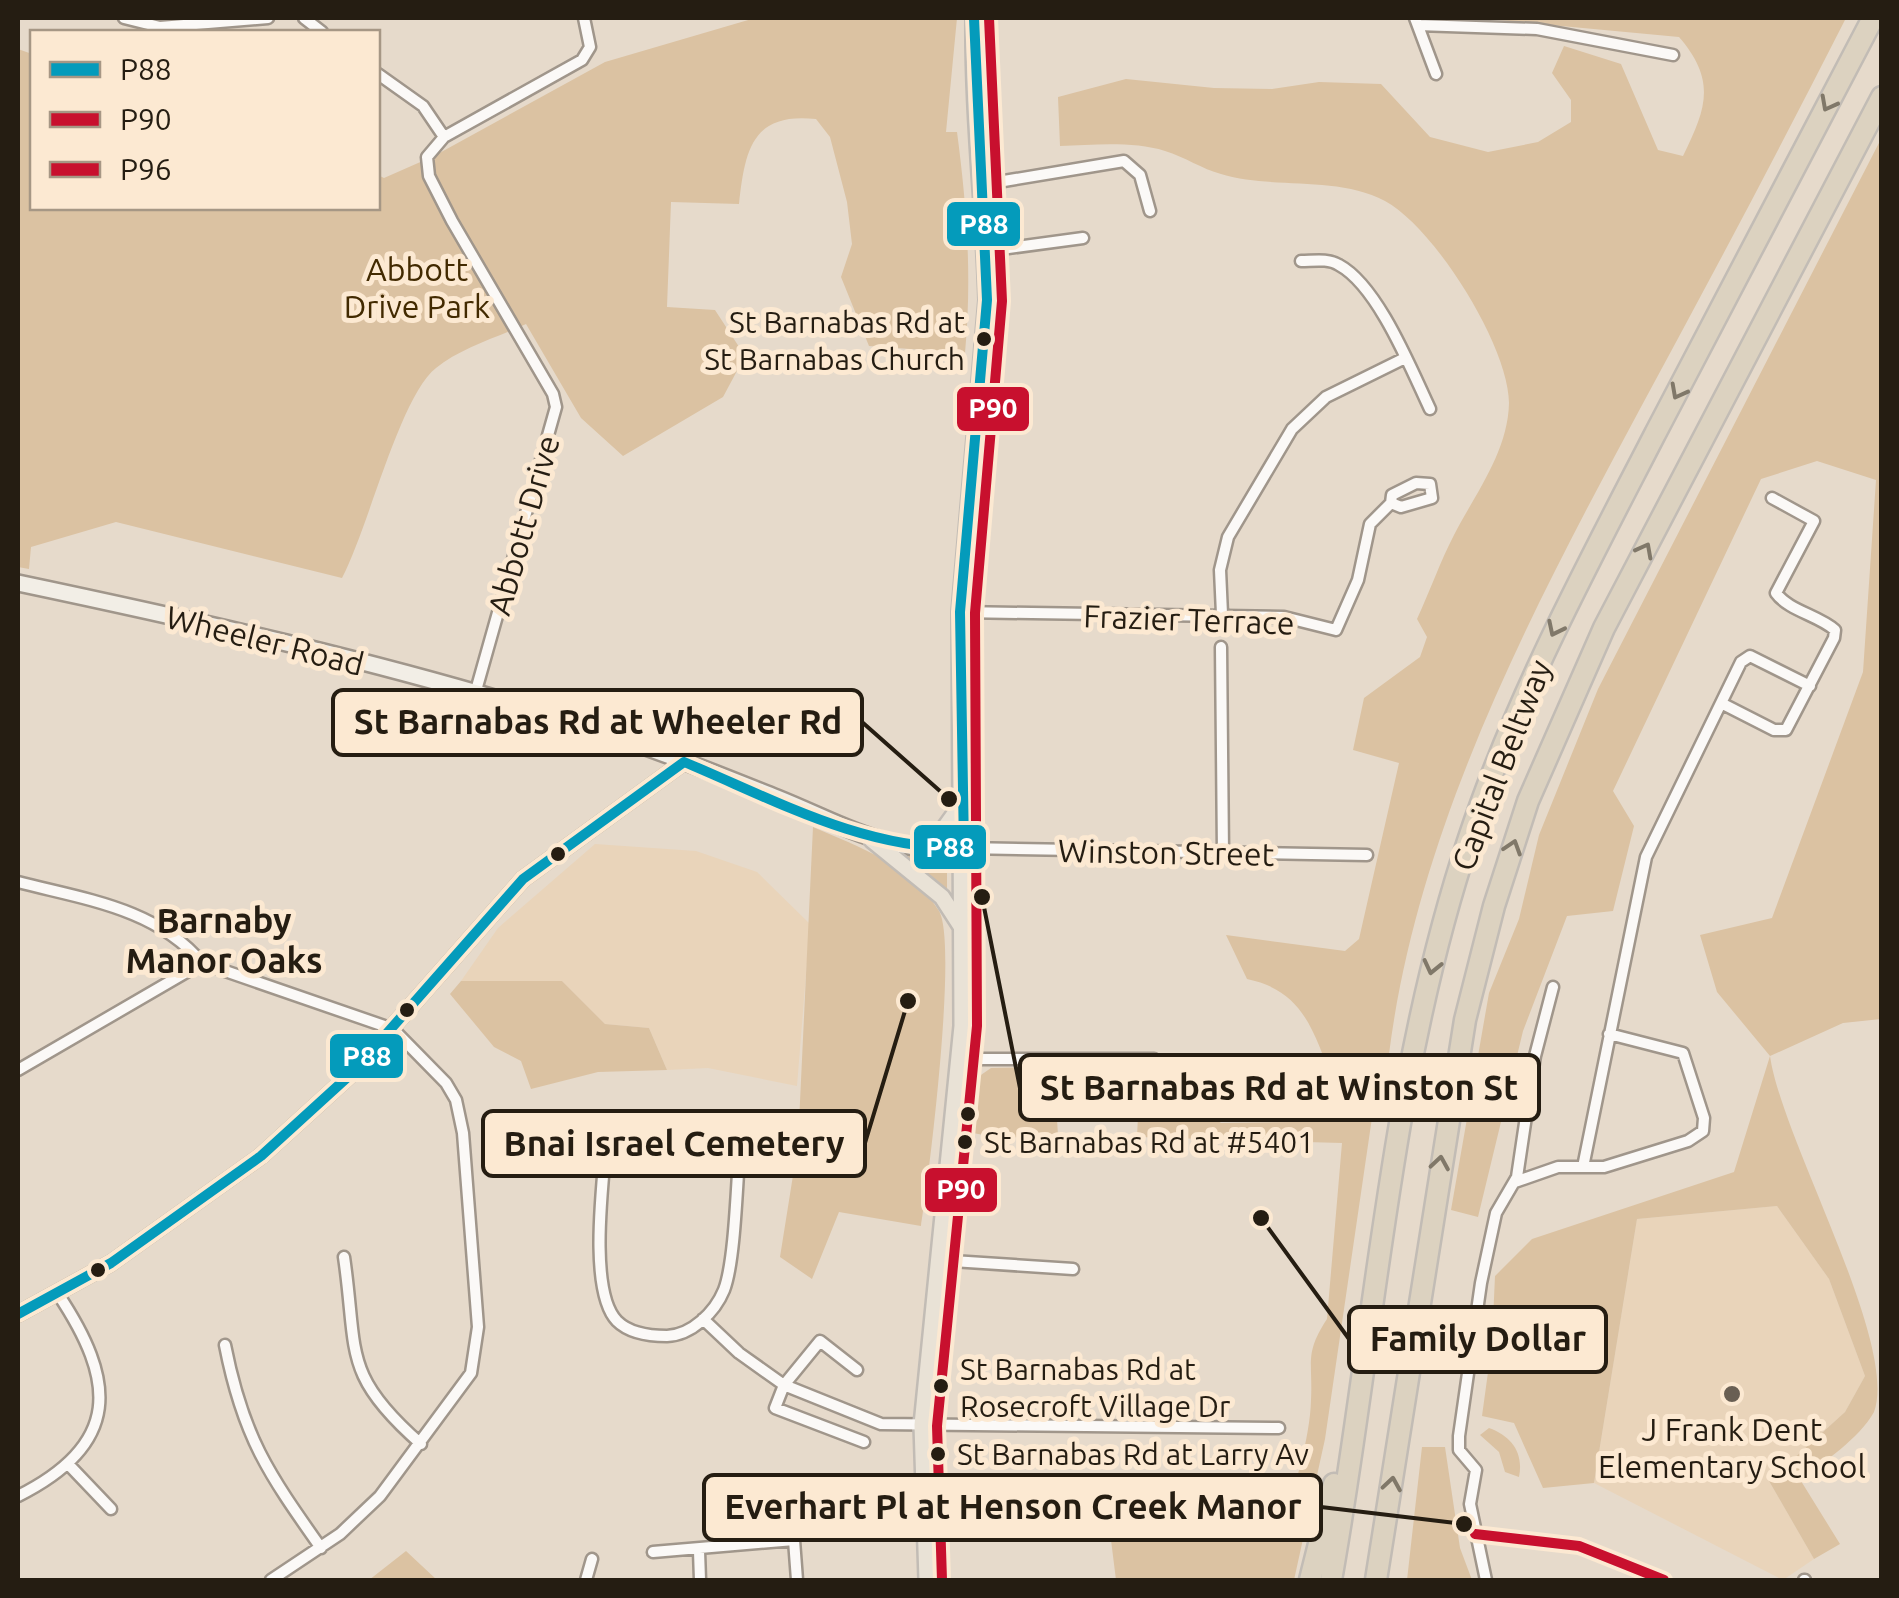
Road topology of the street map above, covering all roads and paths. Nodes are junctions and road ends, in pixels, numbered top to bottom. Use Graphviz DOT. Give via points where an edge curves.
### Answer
graph roads {
  1 [pos="124,18"];
  2 [pos="268,18"];
  3 [pos="584,18"];
  4 [pos="974,18"];
  5 [pos="1873,18"];
  6 [pos="1416,21"];
  7 [pos="159,30"];
  8 [pos="1673,55"];
  9 [pos="1436,74"];
  10 [pos="380,75"];
  11 [pos="1882,97"];
  12 [pos="444,137"];
  13 [pos="980,185"];
  14 [pos="1150,211"];
  15 [pos="1082,238"];
  16 [pos="988,251"];
  17 [pos="1300,261"];
  18 [pos="1403,359"];
  19 [pos="1430,410"];
  20 [pos="1772,498"];
  21 [pos="1391,503"];
  22 [pos="18,583"];
  23 [pos="960,612"];
  24 [pos="1222,614"];
  25 [pos="1221,647"];
  26 [pos="1810,686"];
  27 [pos="475,694"];
  28 [pos="1721,703"];
  29 [pos="684,762"];
  30 [pos="964,801"];
  31 [pos="872,840"];
  32 [pos="964,848"];
  33 [pos="919,849"];
  34 [pos="1223,853"];
  35 [pos="1367,854"];
  36 [pos="18,882"];
  37 [pos="964,932"];
  38 [pos="202,963"];
  39 [pos="1554,987"];
  40 [pos="393,1030"];
  41 [pos="1609,1034"];
  42 [pos="960,1059"];
  43 [pos="1154,1059"];
  44 [pos="18,1070"];
  45 [pos="742,1130"];
  46 [pos="1584,1167"];
  47 [pos="604,1170"];
  48 [pos="1515,1182"];
  49 [pos="1390,1202"];
  50 [pos="344,1257"];
  51 [pos="938,1260"];
  52 [pos="1073,1269"];
  53 [pos="58,1294"];
  54 [pos="18,1314"];
  55 [pos="703,1319"];
  56 [pos="225,1345"];
  57 [pos="857,1370"];
  58 [pos="784,1385"];
  59 [pos="922,1424"];
  60 [pos="1278,1428"];
  61 [pos="864,1442"];
  62 [pos="421,1444"];
  63 [pos="69,1466"];
  64 [pos="18,1496"];
  65 [pos="111,1509"];
  66 [pos="1475,1534"];
  67 [pos="321,1548"];
  68 [pos="698,1550"];
  69 [pos="652,1552"];
  70 [pos="592,1559"];
  71 [pos="271,1580"];
  72 [pos="586,1580"];
  73 [pos="700,1580"];
  74 [pos="797,1580"];
  75 [pos="927,1580"];
  76 [pos="1310,1580"];
  77 [pos="1331,1580"];
  78 [pos="1376,1580"];
  79 [pos="1486,1580"];
  80 [pos="1664,1580"];
  1 -- 7 [label="street"];
  2 -- 7 [label="street"];
  3 -- 12 [label="street" via="590,47 573,66"];
  4 -- 13 [label="main road"];
  5 -- 49 [label="highway, Capital Beltway, one-way" via="1566,605 1511,726 1436,948"];
  6 -- 8 [label="street" via="1536,29"];
  6 -- 9 [label="street"];
  10 -- 12 [label="street" via="423,106"];
  78 -- 11 [label="highway, Capital Beltway, one-way" via="1454,1078 1479,961 1518,830 1604,628"];
  12 -- 27 [label="street, Abbott Drive" via="430,148 428,170 438,195 556,407"];
  13 -- 14 [label="street" via="1124,160 1140,175"];
  13 -- 16 [label="main road"];
  15 -- 16 [label="street"];
  16 -- 23 [label="main road"];
  17 -- 18 [label="street" via="1333,262 1358,280"];
  18 -- 19 [label="street"];
  18 -- 24 [label="street" via="1326,397 1292,429 1228,537 1220,570"];
  20 -- 26 [label="street" via="1814,521 1776,588 1780,599 1835,630"];
  21 -- 24 [label="street, Frazier Terrace" via="1370,524 1358,580 1336,630 1284,617"];
  22 -- 27 [label="main road, Wheeler Road"];
  23 -- 24 [label="street, Frazier Terrace"];
  23 -- 30 [label="main road"];
  25 -- 34 [label="street"];
  26 -- 28 [label="street" via="1780,732"];
  26 -- 28 [label="street" via="1750,656 1740,662"];
  27 -- 29 [label="main road, Wheeler Road"];
  28 -- 41 [label="street" via="1646,858"];
  29 -- 31 [label="main road, Wheeler Road"];
  29 -- 40 [label="street" via="523,879"];
  30 -- 32 [label="main road"];
  30 -- 33 [label="main road" via="941,833"];
  31 -- 33 [label="main road, Wheeler Road"];
  31 -- 37 [label="main road" via="942,897"];
  32 -- 33 [label="main road, Wheeler Road"];
  32 -- 34 [label="street, Winston Street"];
  32 -- 37 [label="main road"];
  34 -- 35 [label="street, Winston Street"];
  36 -- 38 [label="street" via="152,921"];
  37 -- 42 [label="main road"];
  38 -- 40 [label="street"];
  38 -- 44 [label="street"];
  39 -- 48 [label="street" via="1535,1056"];
  40 -- 53 [label="street" via="261,1156"];
  40 -- 62 [label="street" via="456,1100 472,1231 478,1328 471,1373"];
  41 -- 46 [label="street"];
  41 -- 46 [label="street" via="1683,1053 1705,1124 1688,1140 1604,1167"];
  42 -- 43 [label="street"];
  42 -- 51 [label="main road"];
  45 -- 55 [label="street" via="728,1273"];
  46 -- 48 [label="street" via="1547,1168"];
  47 -- 47 [label="street" via="607,1132 588,1132 586,1168"];
  47 -- 55 [label="street" via="602,1263 613,1315 635,1332 663,1336"];
  48 -- 66 [label="street" via="1496,1213 1458,1445 1476,1470 1470,1497"];
  49 -- 76 [label="highway"];
  49 -- 77 [label="highway, Capital Beltway"];
  50 -- 62 [label="street" via="360,1375"];
  51 -- 52 [label="street"];
  51 -- 59 [label="main road"];
  53 -- 54 [label="street"];
  53 -- 63 [label="street" via="88,1341 100,1381 96,1418"];
  55 -- 58 [label="street"];
  56 -- 67 [label="street" via="254,1447"];
  57 -- 58 [label="street" via="820,1340"];
  58 -- 59 [label="street" via="866,1419"];
  58 -- 61 [label="street" via="775,1408"];
  59 -- 60 [label="street"];
  59 -- 75 [label="main road"];
  62 -- 67 [label="street" via="364,1512"];
  63 -- 64 [label="street"];
  63 -- 65 [label="street"];
  66 -- 79 [label="street"];
  66 -- 80 [label="street" via="1578,1546"];
  67 -- 71 [label="street"];
  68 -- 69 [label="street"];
  68 -- 73 [label="street"];
  68 -- 74 [label="street" via="794,1540"];
  70 -- 72 [label="street"];
}
